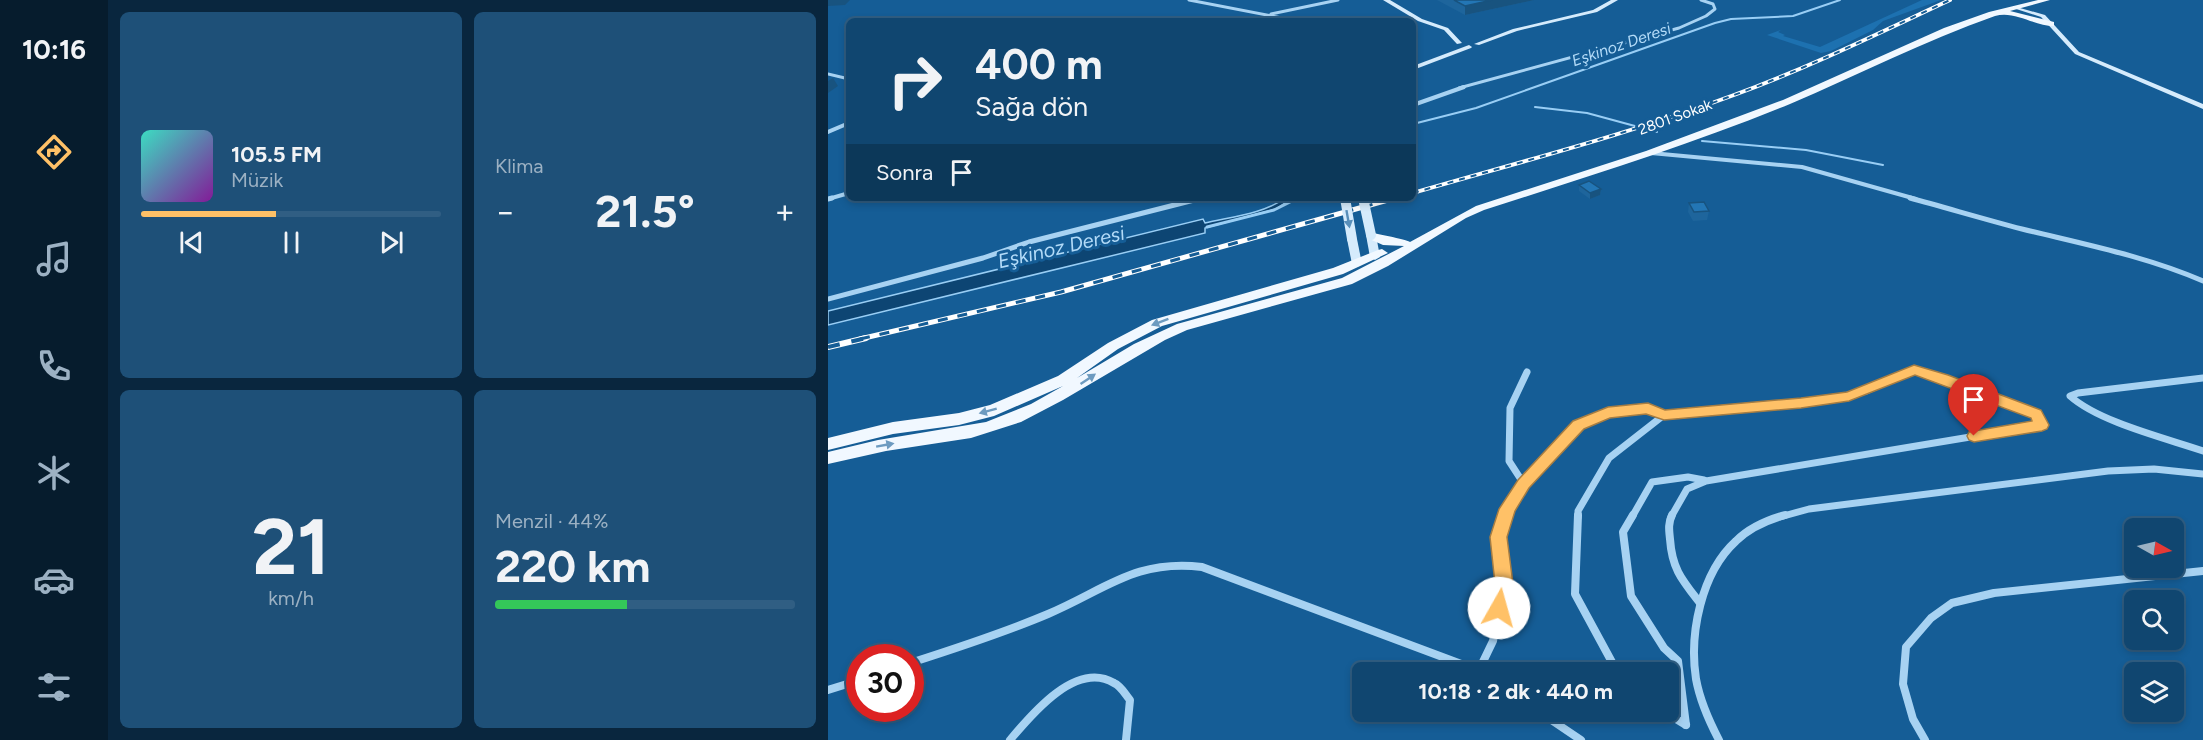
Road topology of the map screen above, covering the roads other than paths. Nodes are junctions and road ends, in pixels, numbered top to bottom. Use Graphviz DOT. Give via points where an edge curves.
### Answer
graph roads {
  1 [pos="1189,0"];
  2 [pos="1338,0"];
  3 [pos="1386,0"];
  4 [pos="1395,0"];
  5 [pos="1604,0"];
  6 [pos="1615,0"];
  7 [pos="1701,0"];
  8 [pos="2027,0"];
  9 [pos="2034,0"];
  10 [pos="2050,1"];
  11 [pos="2009,7"];
  12 [pos="1992,14"];
  13 [pos="1266,15"];
  14 [pos="1276,18"];
  15 [pos="2051,24"];
  16 [pos="1471,43"];
  17 [pos="1459,44"];
  18 [pos="1416,61"];
  19 [pos="1416,67"];
  20 [pos="828,74"];
  21 [pos="846,78"];
  22 [pos="1416,104"];
  23 [pos="2203,107"];
  24 [pos="846,124"];
  25 [pos="828,132"];
  26 [pos="1668,137"];
  27 [pos="1650,153"];
  28 [pos="846,194"];
  29 [pos="828,200"];
  30 [pos="1190,201"];
  31 [pos="1346,201"];
  32 [pos="1364,201"];
  33 [pos="1371,235"];
  34 [pos="1404,242"];
  35 [pos="1371,263"];
  36 [pos="2203,281"];
  37 [pos="828,299"];
  38 [pos="1527,372"];
  39 [pos="2203,378"];
  40 [pos="1664,415"];
  41 [pos="828,444"];
  42 [pos="2203,451"];
  43 [pos="828,458"];
  44 [pos="2203,474"];
  45 [pos="1706,481"];
  46 [pos="1524,484"];
  47 [pos="2203,571"];
  48 [pos="1700,603"];
  49 [pos="924,658"];
  50 [pos="1456,662"];
  51 [pos="1484,662"];
  52 [pos="1612,662"];
  53 [pos="1678,662"];
  54 [pos="1679,669"];
  55 [pos="846,684"];
  56 [pos="828,690"];
  57 [pos="1679,721"];
  58 [pos="1554,722"];
  59 [pos="1010,740"];
  60 [pos="1126,740"];
  61 [pos="1581,740"];
  62 [pos="1719,740"];
  63 [pos="1925,740"];
  1 -- 13 [label="street"];
  2 -- 13 [label="street"];
  3 -- 17 [label="street" via="1420,20 1446,29"];
  4 -- 16 [label="street" via="1421,16 1449,26"];
  5 -- 16 [label="street" via="1587,9 1516,25"];
  6 -- 16 [label="street" via="1595,11"];
  7 -- 22 [label="street" via="1713,4 1715,9 1691,23"];
  8 -- 11 [label="main road, 2801 Sokak"];
  9 -- 11 [label="main road"];
  10 -- 11 [label="main road, 2801 Sokak"];
  10 -- 15 [label="main road" via="2046,10"];
  11 -- 12 [label="main road, 2801 Sokak"];
  11 -- 15 [label="street"];
  11 -- 26 [label="main road, 2801 Sokak" via="1938,27 1788,92"];
  12 -- 15 [label="main road" via="2016,14"];
  12 -- 27 [label="main road, 2801 Sokak" via="1786,102"];
  13 -- 14 [label="street"];
  15 -- 23 [label="street" via="2077,53"];
  16 -- 17 [label="street"];
  16 -- 19 [label="street"];
  17 -- 18 [label="street"];
  20 -- 21 [label="street"];
  24 -- 25 [label="street"];
  26 -- 27 [label="main road" via="1646,149"];
  26 -- 34 [label="main road, 2801 Sokak" via="1476,201"];
  27 -- 35 [label="main road, 2801 Sokak" via="1480,208"];
  27 -- 36 [label="street" via="1802,167 2002,224 2138,257"];
  28 -- 29 [label="street"];
  30 -- 37 [label="street"];
  31 -- 35 [label="street, one-way, bridge" via="1352,239"];
  32 -- 33 [label="street, bridge"];
  33 -- 34 [label="main road" via="1383,241"];
  33 -- 35 [label="street"];
  34 -- 35 [label="main road, 2801 Sokak"];
  35 -- 41 [label="main road, 2801 Sokak, one-way" via="1157,323 1113,346 1063,380 994,410"];
  43 -- 35 [label="main road, one-way" via="1001,423 1076,387 1144,342 1182,327 1347,281"];
  38 -- 46 [label="street" via="1510,408 1509,429 1509,461"];
  39 -- 42 [label="street" via="2070,396 2073,402 2103,415"];
  40 -- 45 [label="street" via="1849,396 1914,370 2036,414 2042,425"];
  40 -- 46 [label="street" via="1648,409 1608,412 1578,425"];
  40 -- 52 [label="street" via="1610,458 1578,511 1575,594"];
  44 -- 48 [label="street" via="2151,467 2116,468 1809,508 1773,517 1737,540 1715,568"];
  45 -- 48 [label="street" via="1687,489 1670,521 1671,558"];
  45 -- 53 [label="street" via="1688,477 1652,482 1623,532 1631,596 1664,648"];
  46 -- 51 [label="street" via="1507,509 1499,537 1504,584 1493,641"];
  47 -- 63 [label="street" via="1994,593 1952,603 1931,618 1906,647 1903,684"];
  48 -- 62 [label="street" via="1692,641 1698,688"];
  49 -- 50 [label="street" via="994,636 1071,603 1121,576 1179,562 1202,567"];
  54 -- 57 [label="street" via="1686,725"];
  55 -- 56 [label="street"];
  58 -- 61 [label="street"];
  59 -- 60 [label="street" via="1039,706 1071,684 1090,677 1113,681 1130,700"];
}
